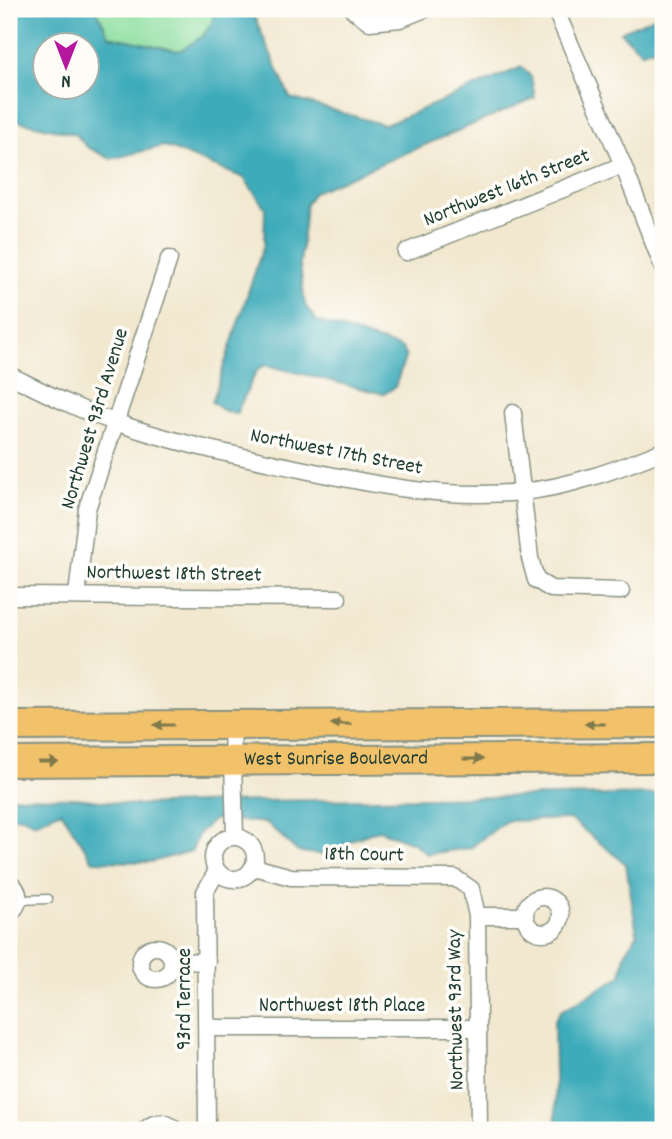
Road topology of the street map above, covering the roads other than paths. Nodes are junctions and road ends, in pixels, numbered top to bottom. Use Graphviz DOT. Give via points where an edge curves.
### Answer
graph roads {
  1 [pos="352,9"];
  2 [pos="425,9"];
  3 [pos="555,9"];
  4 [pos="623,165"];
  5 [pos="407,252"];
  6 [pos="169,259"];
  7 [pos="662,260"];
  8 [pos="9,375"];
  9 [pos="513,413"];
  10 [pos="114,422"];
  11 [pos="663,451"];
  12 [pos="524,492"];
  13 [pos="621,591"];
  14 [pos="77,595"];
  15 [pos="9,596"];
  16 [pos="338,598"];
  17 [pos="663,723"];
  18 [pos="232,724"];
  19 [pos="9,726"];
  20 [pos="663,758"];
  21 [pos="233,761"];
  22 [pos="9,762"];
  23 [pos="235,830"];
  24 [pos="254,867"];
  25 [pos="217,870"];
  26 [pos="9,882"];
  27 [pos="471,889"];
  28 [pos="48,899"];
  29 [pos="19,900"];
  30 [pos="9,914"];
  31 [pos="477,916"];
  32 [pos="525,916"];
  33 [pos="207,961"];
  34 [pos="173,962"];
  35 [pos="207,1028"];
  36 [pos="478,1028"];
  37 [pos="145,1130"];
  38 [pos="175,1130"];
  39 [pos="207,1130"];
  40 [pos="479,1130"];
  1 -- 2 [label="street" via="370,22 400,19"];
  3 -- 4 [label="street"];
  4 -- 5 [label="street, Northwest 16th Street"];
  4 -- 7 [label="street"];
  6 -- 10 [label="street, Northwest 93rd Avenue"];
  8 -- 10 [label="street, Northwest 17th Street"];
  9 -- 12 [label="street"];
  10 -- 12 [label="street, Northwest 17th Street" via="186,444 383,487 469,495"];
  10 -- 14 [label="street, Northwest 93rd Avenue" via="87,509"];
  11 -- 12 [label="street, Northwest 17th Street" via="603,475"];
  12 -- 13 [label="street" via="536,580 551,589"];
  14 -- 15 [label="street, Northwest 18th Street"];
  14 -- 16 [label="street, Northwest 18th Street"];
  17 -- 18 [label="highway, West Sunrise Boulevard, one-way"];
  18 -- 19 [label="highway, West Sunrise Boulevard, one-way"];
  18 -- 21 [label="street"];
  21 -- 20 [label="highway, West Sunrise Boulevard, one-way"];
  22 -- 21 [label="highway, West Sunrise Boulevard, one-way"];
  21 -- 23 [label="street"];
  23 -- 24 [label="street" via="253,847"];
  23 -- 25 [label="street" via="214,851"];
  24 -- 25 [label="street" via="237,879"];
  24 -- 27 [label="street, 18th Court" via="291,877 455,878"];
  25 -- 33 [label="street, 93rd Terrace" via="205,892"];
  26 -- 29 [label="street"];
  27 -- 31 [label="street, Northwest 93rd Way"];
  28 -- 29 [label="lane"];
  29 -- 30 [label="street"];
  31 -- 32 [label="street"];
  31 -- 36 [label="street, Northwest 93rd Way"];
  33 -- 34 [label="street"];
  33 -- 35 [label="street, 93rd Terrace"];
  35 -- 36 [label="street, Northwest 18th Place"];
  35 -- 39 [label="street, 93rd Terrace"];
  36 -- 40 [label="street, Northwest 93rd Way"];
  37 -- 38 [label="street" via="160,1122"];
}
